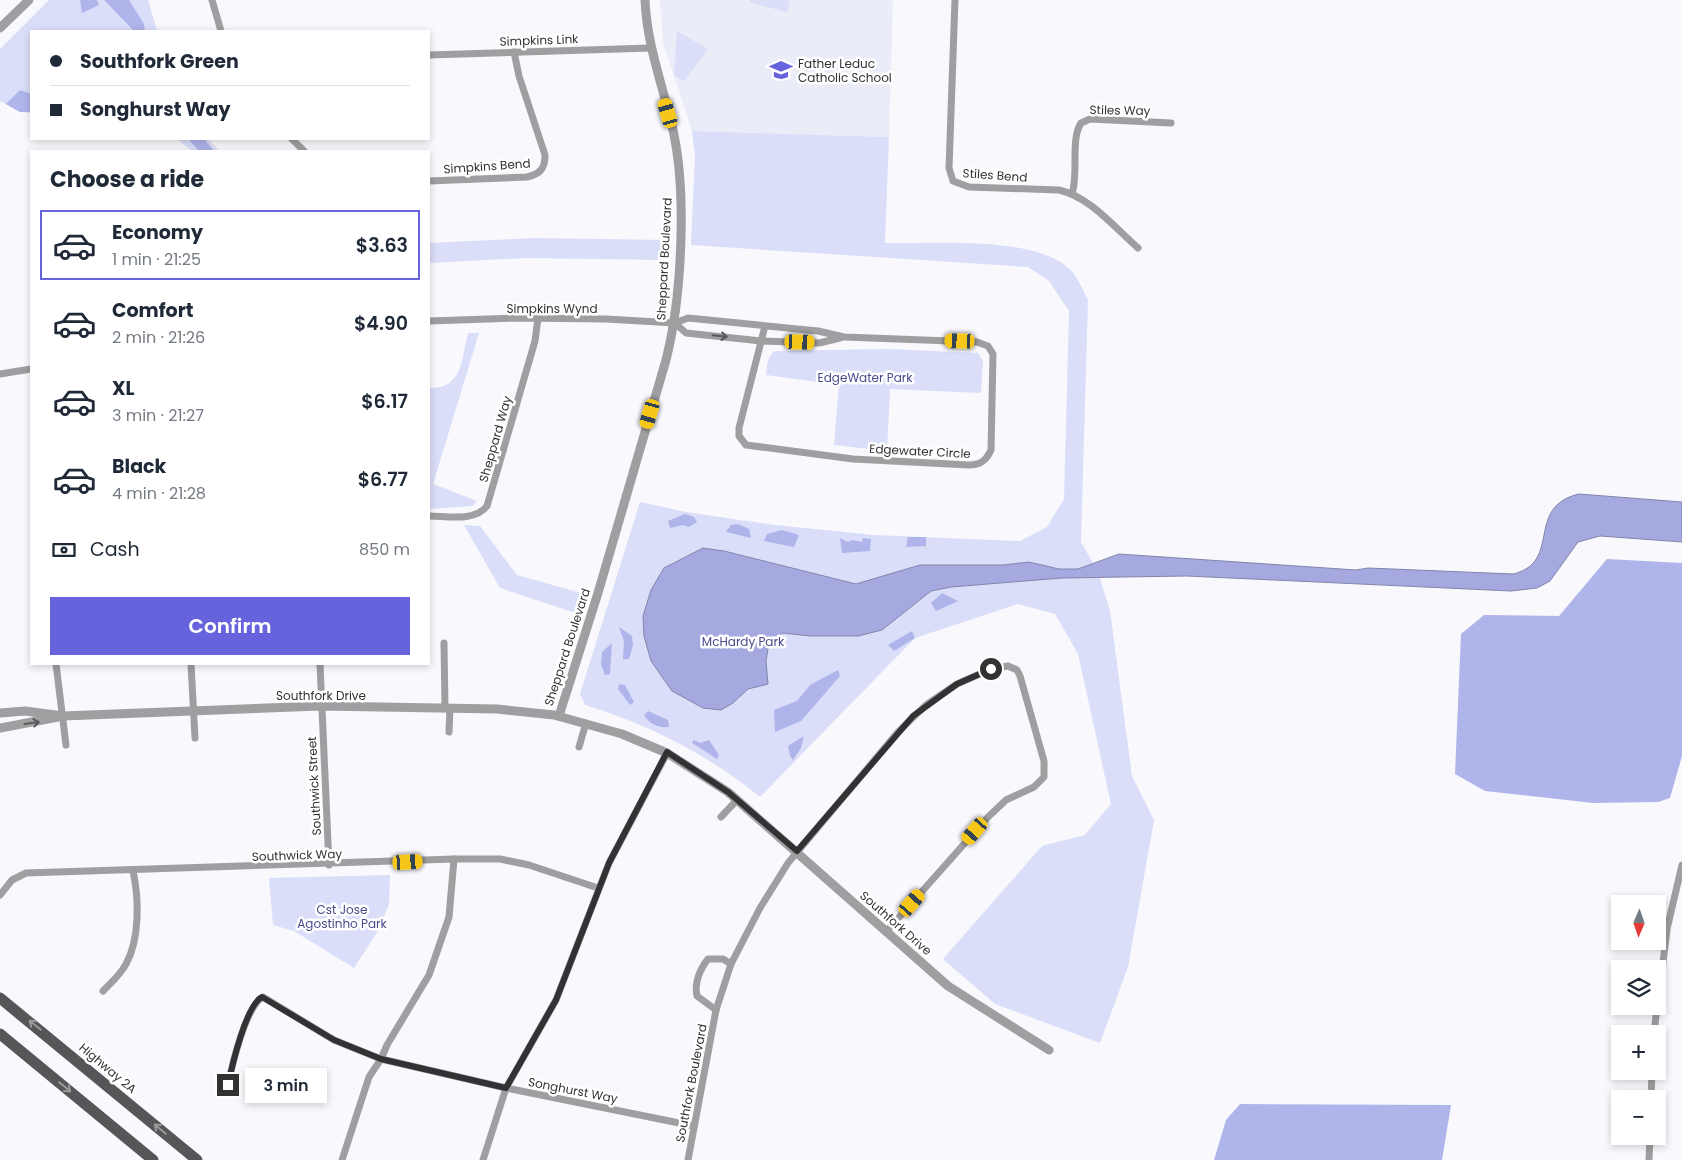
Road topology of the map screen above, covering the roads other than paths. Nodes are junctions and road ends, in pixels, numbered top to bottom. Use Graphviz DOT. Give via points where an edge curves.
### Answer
graph roads {
  1 [pos="29,0"];
  2 [pos="212,0"];
  3 [pos="645,0"];
  4 [pos="955,0"];
  5 [pos="0,28"];
  6 [pos="221,30"];
  7 [pos="650,48"];
  8 [pos="514,52"];
  9 [pos="430,55"];
  10 [pos="1171,123"];
  11 [pos="293,140"];
  12 [pos="303,150"];
  13 [pos="430,181"];
  14 [pos="1072,194"];
  15 [pos="1138,248"];
  16 [pos="538,318"];
  17 [pos="430,321"];
  18 [pos="675,323"];
  19 [pos="765,326"];
  20 [pos="844,337"];
  21 [pos="761,341"];
  22 [pos="30,369"];
  23 [pos="0,374"];
  24 [pos="430,516"];
  25 [pos="444,643"];
  26 [pos="56,665"];
  27 [pos="191,665"];
  28 [pos="320,665"];
  29 [pos="322,706"];
  30 [pos="447,708"];
  31 [pos="193,710"];
  32 [pos="0,713"];
  33 [pos="63,716"];
  34 [pos="559,716"];
  35 [pos="586,723"];
  36 [pos="0,728"];
  37 [pos="449,732"];
  38 [pos="195,738"];
  39 [pos="66,745"];
  40 [pos="578,748"];
  41 [pos="667,752"];
  42 [pos="738,800"];
  43 [pos="721,817"];
  44 [pos="797,851"];
  45 [pos="454,859"];
  46 [pos="329,865"];
  47 [pos="1682,865"];
  48 [pos="133,871"];
  49 [pos="598,888"];
  50 [pos="0,895"];
  51 [pos="886,932"];
  52 [pos="1663,960"];
  53 [pos="731,964"];
  54 [pos="104,991"];
  55 [pos="0,998"];
  56 [pos="716,1010"];
  57 [pos="0,1034"];
  58 [pos="1049,1050"];
  59 [pos="381,1059"];
  60 [pos="228,1085"];
  61 [pos="506,1088"];
  62 [pos="694,1126"];
  63 [pos="1650,1145"];
  64 [pos="153,1160"];
  65 [pos="197,1160"];
  66 [pos="342,1160"];
  67 [pos="483,1160"];
  68 [pos="688,1160"];
  69 [pos="1649,1160"];
  1 -- 5 [label="street"];
  2 -- 6 [label="street"];
  3 -- 7 [label="street, Sheppard Boulevard"];
  4 -- 14 [label="street, Stiles Bend" via="950,176 953,181 963,186 1058,190"];
  7 -- 8 [label="street, Simpkins Link"];
  7 -- 18 [label="street, Sheppard Boulevard" via="673,130 679,166"];
  8 -- 9 [label="street, Simpkins Link"];
  8 -- 13 [label="street, Simpkins Bend" via="545,155 544,166 537,175 527,177"];
  10 -- 14 [label="street, Stiles Way" via="1090,120 1081,123"];
  11 -- 12 [label="street"];
  14 -- 15 [label="street, Stiles Bend"];
  16 -- 17 [label="street, Simpkins Wynd"];
  16 -- 18 [label="street, Simpkins Wynd"];
  16 -- 24 [label="street, Sheppard Way" via="535,341 487,506 483,512 473,516"];
  18 -- 19 [label="street" via="688,318"];
  18 -- 21 [label="street, one-way" via="686,333"];
  18 -- 34 [label="street, Sheppard Boulevard" via="598,593"];
  19 -- 20 [label="street"];
  19 -- 21 [label="street, Edgewater Circle"];
  20 -- 21 [label="street" via="819,342"];
  20 -- 21 [label="street, Edgewater Circle" via="977,342 988,346 994,361 991,450 984,460 969,465 853,459 746,444 739,436 739,428"];
  22 -- 23 [label="street"];
  25 -- 30 [label="street"];
  26 -- 33 [label="street"];
  27 -- 31 [label="street"];
  28 -- 29 [label="street, Southwick Street"];
  29 -- 30 [label="street, Southfork Drive"];
  29 -- 31 [label="street, Southfork Drive"];
  29 -- 46 [label="street, Southwick Street"];
  30 -- 34 [label="street, Southfork Drive" via="517,710"];
  30 -- 37 [label="street"];
  31 -- 33 [label="street, Southfork Drive"];
  31 -- 38 [label="street"];
  32 -- 33 [label="street, Southfork Drive" via="25,711"];
  36 -- 33 [label="street, Southfork Drive, one-way"];
  33 -- 39 [label="street"];
  34 -- 35 [label="street, Southfork Drive"];
  35 -- 40 [label="street"];
  35 -- 41 [label="street, Southfork Drive"];
  41 -- 42 [label="street, Southfork Drive"];
  41 -- 49 [label="street"];
  42 -- 43 [label="street"];
  42 -- 44 [label="street, Southfork Drive"];
  44 -- 51 [label="street, Southfork Drive"];
  44 -- 51 [label="street, Southfork Boulevard" via="898,732 926,705 957,684 991,669 1003,666 1017,670 1044,761 1044,777 1034,787 1006,800 988,817"];
  44 -- 53 [label="street, Southfork Boulevard" via="760,908"];
  45 -- 46 [label="street, Southwick Way"];
  45 -- 49 [label="street, Southwick Way" via="500,860 529,865"];
  45 -- 59 [label="street" via="449,917 428,975"];
  46 -- 48 [label="street, Southwick Way"];
  47 -- 52 [label="street"];
  48 -- 50 [label="street, Southwick Way" via="26,873 12,880"];
  48 -- 54 [label="street" via="136,909 133,943 126,964"];
  49 -- 61 [label="street" via="556,1000"];
  51 -- 58 [label="street, Southfork Drive" via="948,986"];
  53 -- 56 [label="street, Southfork Boulevard"];
  53 -- 56 [label="street, Southfork Boulevard" via="723,959 708,959 698,978 697,996"];
  65 -- 55 [label="main road, Highway 2A, one-way"];
  56 -- 62 [label="street, Southfork Boulevard"];
  57 -- 64 [label="main road, one-way"];
  59 -- 60 [label="street, Songhurst Way" via="334,1040 262,997 256,1000 241,1034"];
  59 -- 61 [label="street, Songhurst Way"];
  59 -- 66 [label="street" via="368,1077"];
  61 -- 62 [label="street, Songhurst Way"];
  61 -- 67 [label="street"];
  62 -- 68 [label="street, Southfork Boulevard"];
  63 -- 69 [label="street"];
}
